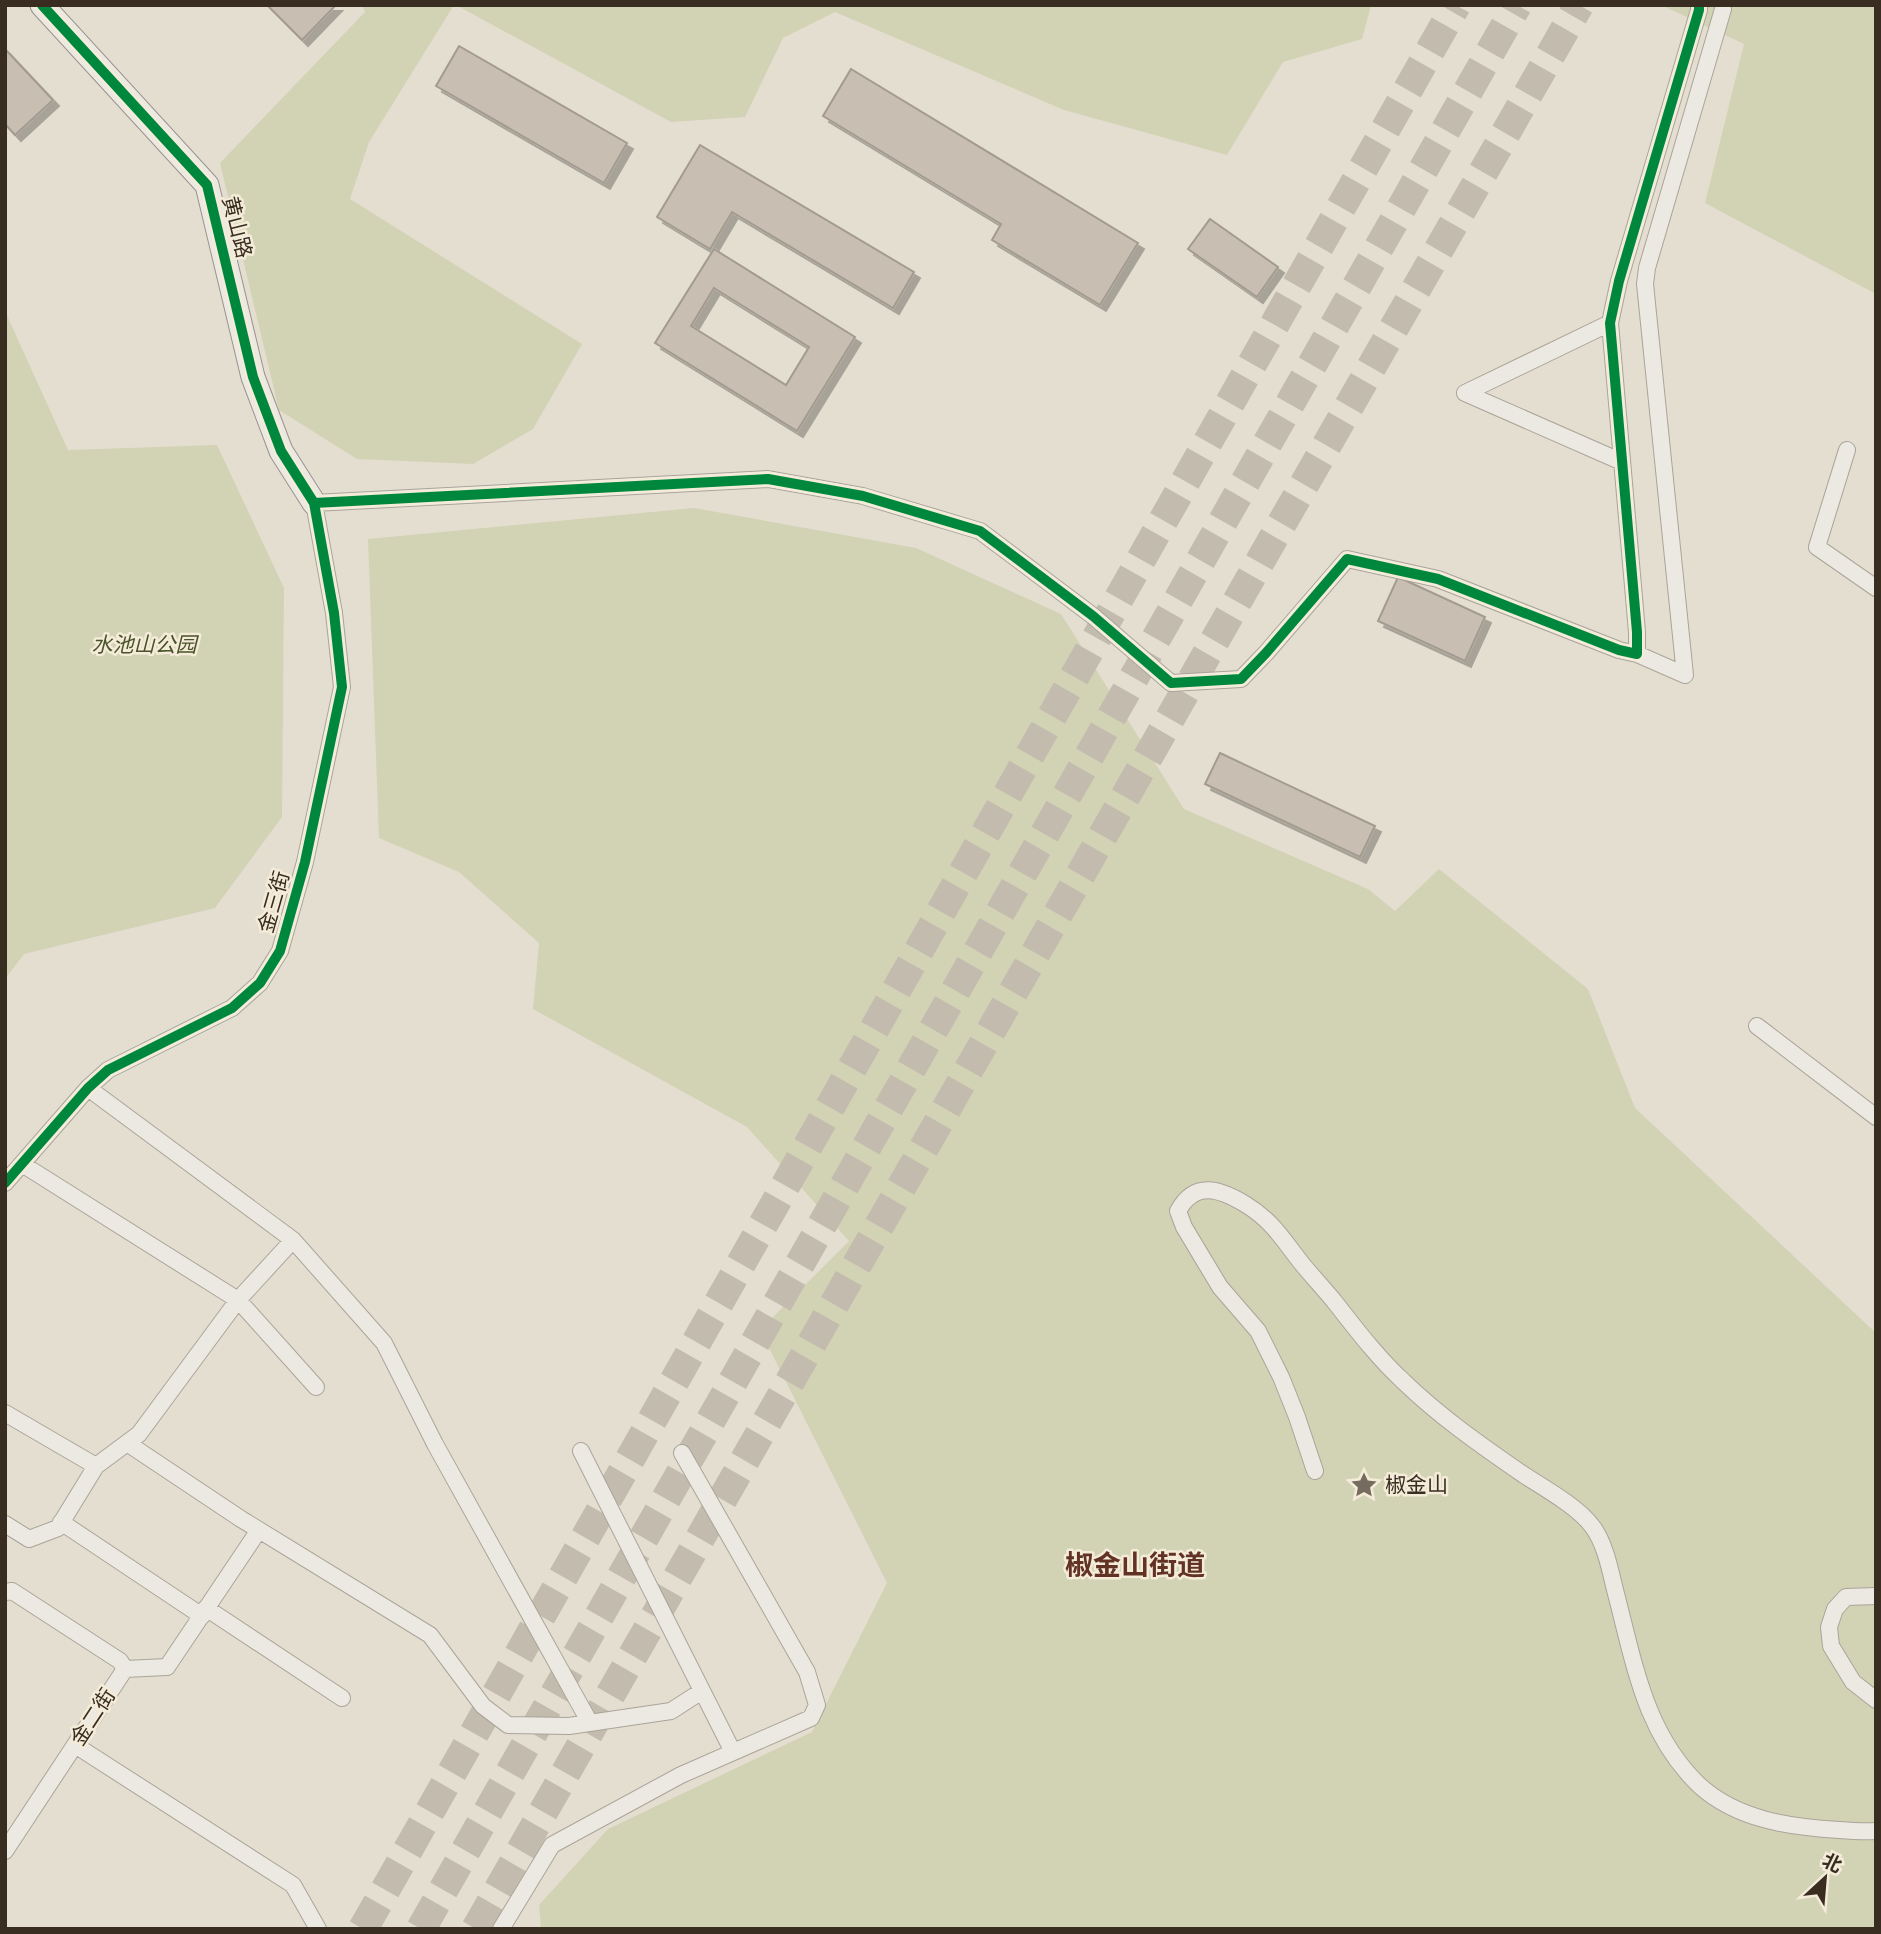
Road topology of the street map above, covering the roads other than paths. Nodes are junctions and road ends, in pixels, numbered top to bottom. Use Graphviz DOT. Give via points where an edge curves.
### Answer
graph roads {
  1 [pos="42,5"];
  2 [pos="1699,5"];
  3 [pos="1723,9"];
  4 [pos="1609,323"];
  5 [pos="1847,450"];
  6 [pos="1622,462"];
  7 [pos="314,503"];
  8 [pos="1876,588"];
  9 [pos="1637,654"];
  10 [pos="1757,1026"];
  11 [pos="88,1088"];
  12 [pos="1876,1117"];
  13 [pos="22,1164"];
  14 [pos="5,1183"];
  15 [pos="293,1240"];
  16 [pos="238,1300"];
  17 [pos="316,1387"];
  18 [pos="5,1413"];
  19 [pos="127,1443"];
  20 [pos="581,1451"];
  21 [pos="682,1453"];
  22 [pos="96,1466"];
  23 [pos="1315,1471"];
  24 [pos="61,1522"];
  25 [pos="5,1524"];
  26 [pos="259,1530"];
  27 [pos="5,1592"];
  28 [pos="1876,1596"];
  29 [pos="204,1612"];
  30 [pos="125,1669"];
  31 [pos="702,1691"];
  32 [pos="342,1698"];
  33 [pos="1876,1700"];
  34 [pos="590,1723"];
  35 [pos="75,1745"];
  36 [pos="733,1752"];
  37 [pos="1876,1831"];
  38 [pos="5,1851"];
  39 [pos="318,1929"];
  40 [pos="500,1929"];
  1 -- 7 [label="street, 黄山路" via="207,185 253,377 281,451"];
  2 -- 4 [label="street"];
  3 -- 9 [label="street" via="1645,284 1685,675"];
  4 -- 6 [label="street"];
  4 -- 6 [label="street" via="1465,393"];
  5 -- 8 [label="street" via="1816,547"];
  6 -- 9 [label="street"];
  7 -- 9 [label="street" via="768,479 863,496 980,531 1093,616 1171,683 1241,678 1347,559 1438,579"];
  7 -- 11 [label="street, 金三街" via="342,687 305,862 280,951 260,983 232,1008 108,1070"];
  10 -- 12 [label="street"];
  11 -- 13 [label="street, 金三街"];
  11 -- 15 [label="street"];
  13 -- 14 [label="street, 金三街"];
  13 -- 16 [label="street"];
  15 -- 16 [label="street"];
  15 -- 34 [label="street" via="384,1343"];
  16 -- 17 [label="street"];
  16 -- 19 [label="street" via="139,1434"];
  18 -- 22 [label="street"];
  19 -- 22 [label="street"];
  19 -- 26 [label="street"];
  20 -- 31 [label="street"];
  21 -- 36 [label="street" via="807,1672 817,1705 811,1718"];
  22 -- 24 [label="street"];
  23 -- 37 [label="street" via="1281,1377 1258,1331 1220,1287 1184,1227 1178,1211 1184,1200 1199,1190 1217,1190 1236,1199 1276,1228 1404,1382 1439,1414 1592,1526 1605,1552 1645,1703 1662,1738 1702,1787 1730,1807 1760,1818 1796,1827"];
  24 -- 25 [label="street" via="58,1528 29,1539"];
  24 -- 29 [label="street"];
  26 -- 29 [label="street"];
  26 -- 34 [label="street" via="430,1635 483,1706 508,1725"];
  27 -- 30 [label="street, 金二街" via="12,1591 120,1661"];
  28 -- 33 [label="street" via="1846,1597 1835,1609 1829,1627 1831,1646 1853,1682"];
  29 -- 30 [label="street" via="167,1667"];
  29 -- 32 [label="street"];
  30 -- 35 [label="street, 金二街"];
  31 -- 34 [label="street" via="671,1711"];
  31 -- 36 [label="street"];
  35 -- 38 [label="street, 金二街"];
  35 -- 39 [label="street" via="293,1885"];
  36 -- 40 [label="street" via="681,1775 552,1846"];
}
